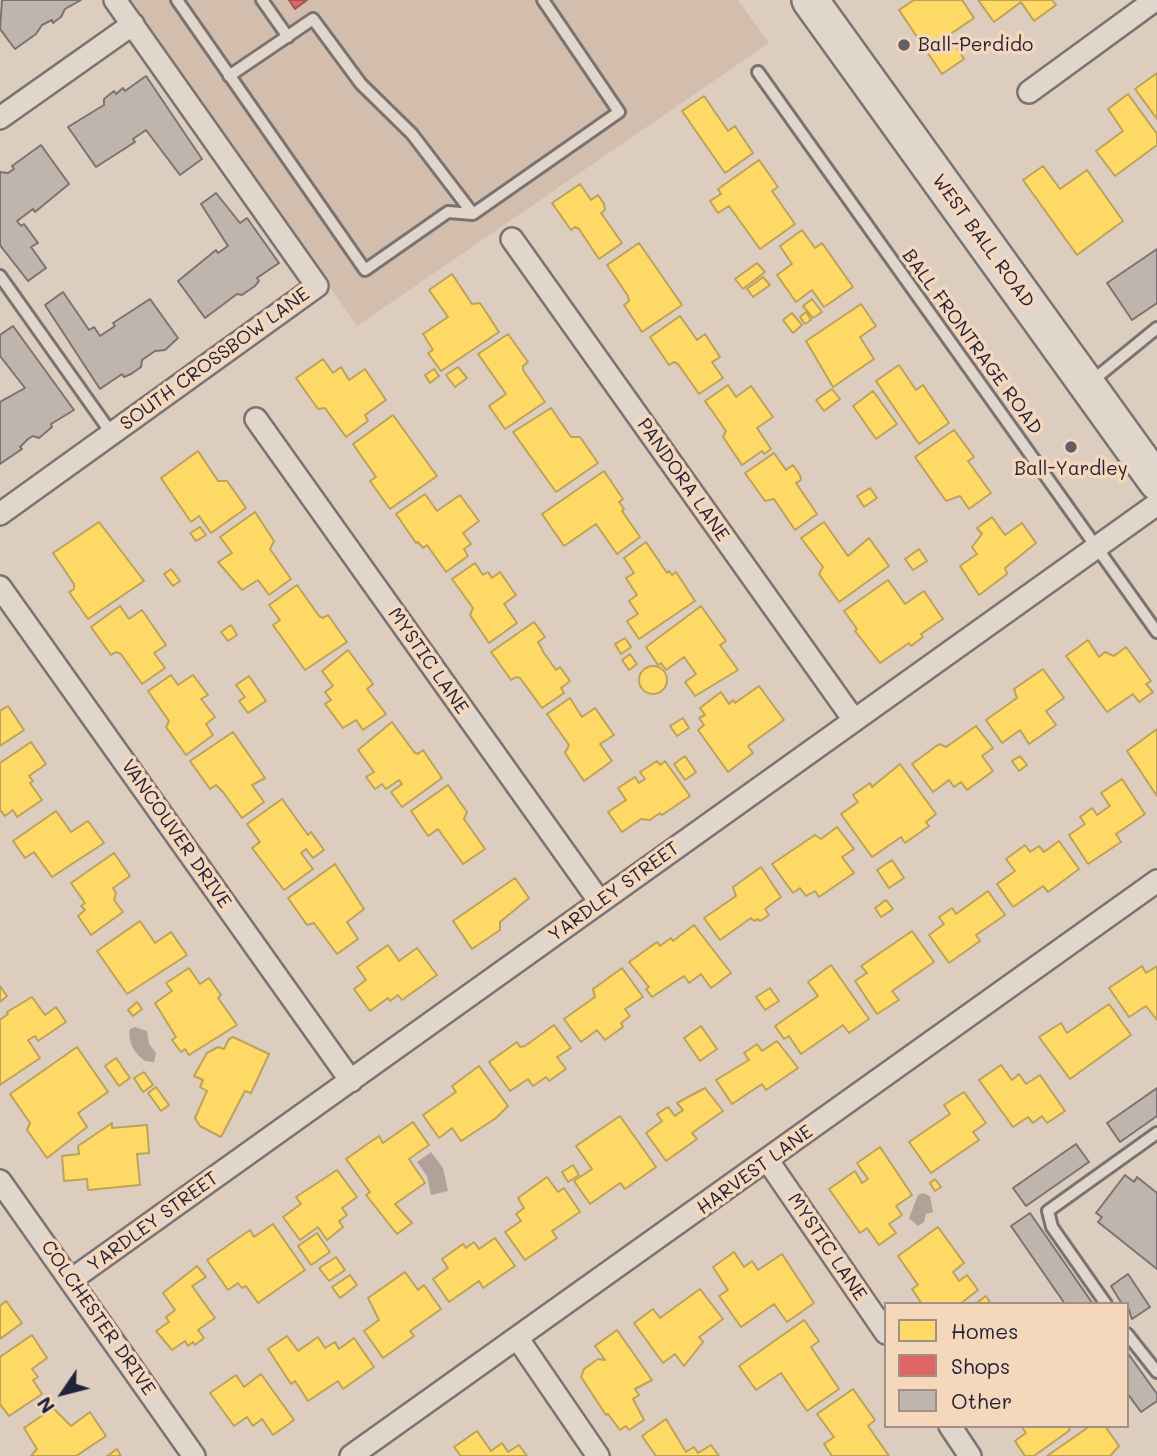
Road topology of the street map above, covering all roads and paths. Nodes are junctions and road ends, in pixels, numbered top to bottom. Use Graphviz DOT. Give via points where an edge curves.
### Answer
graph roads {
  1 [pos="115,0"];
  2 [pos="177,0"];
  3 [pos="262,0"];
  4 [pos="542,0"];
  5 [pos="810,0"];
  6 [pos="1155,0"];
  7 [pos="132,24"];
  8 [pos="288,37"];
  9 [pos="758,72"];
  10 [pos="229,76"];
  11 [pos="1029,92"];
  12 [pos="0,118"];
  13 [pos="473,214"];
  14 [pos="512,239"];
  15 [pos="0,276"];
  16 [pos="1157,328"];
  17 [pos="1087,385"];
  18 [pos="256,419"];
  19 [pos="112,434"];
  20 [pos="1157,482"];
  21 [pos="1157,504"];
  22 [pos="0,514"];
  23 [pos="1097,547"];
  24 [pos="0,587"];
  25 [pos="1157,632"];
  26 [pos="854,720"];
  27 [pos="1157,881"];
  28 [pos="600,902"];
  29 [pos="351,1081"];
  30 [pos="1157,1133"];
  31 [pos="768,1161"];
  32 [pos="0,1181"];
  33 [pos="71,1280"];
  34 [pos="1105,1302"];
  35 [pos="884,1330"];
  36 [pos="1129,1337"];
  37 [pos="518,1339"];
  38 [pos="1157,1372"];
  39 [pos="951,1428"];
  40 [pos="194,1456"];
  41 [pos="351,1456"];
  42 [pos="598,1456"];
  43 [pos="970,1456"];
  1 -- 7 [label="street, SOUTH CROSSBOW LANE"];
  2 -- 10 [label="lane"];
  3 -- 8 [label="lane"];
  4 -- 13 [label="lane" via="618,112"];
  5 -- 17 [label="main road, WEST BALL ROAD"];
  6 -- 11 [label="street"];
  7 -- 12 [label="street"];
  7 -- 19 [label="street, SOUTH CROSSBOW LANE" via="317,286"];
  8 -- 10 [label="lane"];
  8 -- 13 [label="lane" via="313,19 361,84 412,134"];
  9 -- 23 [label="lane, BALL FRONTRAGE ROAD"];
  10 -- 13 [label="lane" via="365,270 448,212"];
  14 -- 26 [label="street, PANDORA LANE"];
  15 -- 19 [label="lane"];
  16 -- 17 [label="lane"];
  17 -- 20 [label="main road, WEST BALL ROAD"];
  18 -- 28 [label="street, MYSTIC LANE"];
  19 -- 22 [label="street, SOUTH CROSSBOW LANE"];
  21 -- 23 [label="street, YARDLEY STREET"];
  23 -- 25 [label="lane, BALL FRONTRAGE ROAD"];
  23 -- 26 [label="street, YARDLEY STREET"];
  24 -- 29 [label="street, VANCOUVER DRIVE"];
  26 -- 28 [label="street, YARDLEY STREET"];
  27 -- 31 [label="street, HARVEST LANE"];
  28 -- 29 [label="street, YARDLEY STREET"];
  29 -- 33 [label="street, YARDLEY STREET"];
  30 -- 34 [label="lane" via="1048,1211 1052,1227"];
  31 -- 35 [label="street, MYSTIC LANE"];
  31 -- 37 [label="street, HARVEST LANE"];
  32 -- 33 [label="street, COLCHESTER DRIVE"];
  33 -- 40 [label="street, COLCHESTER DRIVE"];
  36 -- 38 [label="lane"];
  37 -- 41 [label="street, HARVEST LANE"];
  37 -- 42 [label="street"];
  39 -- 43 [label="street"];
}
